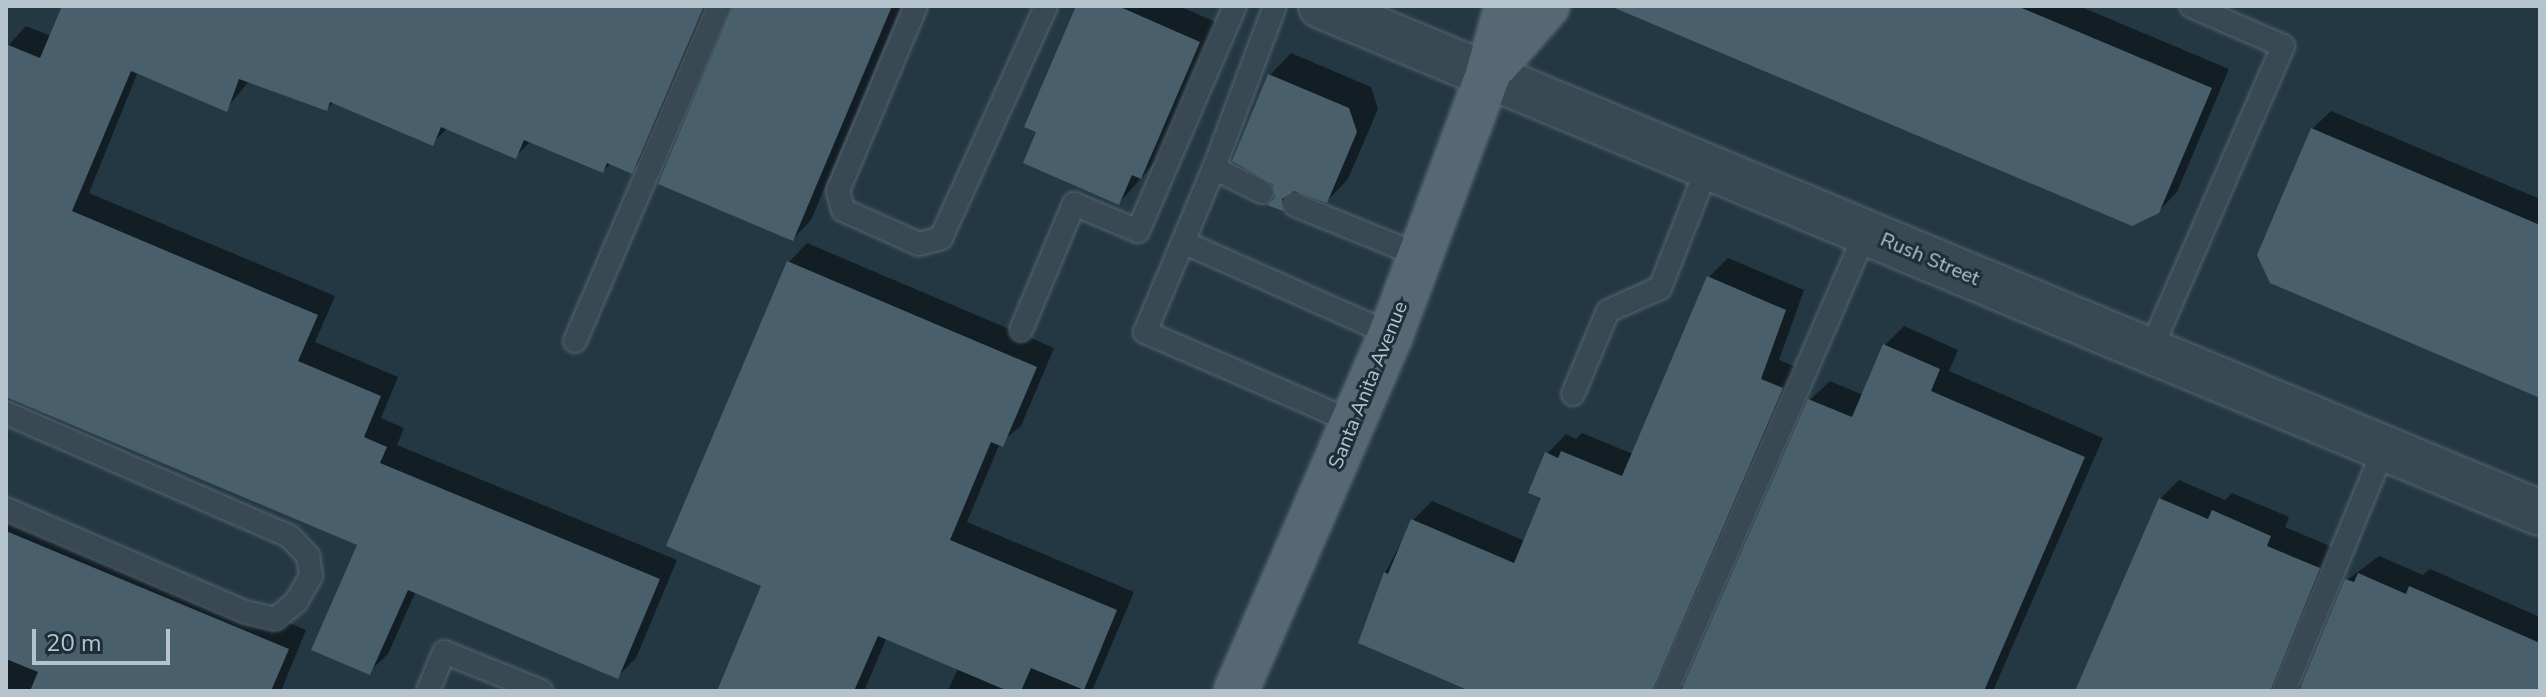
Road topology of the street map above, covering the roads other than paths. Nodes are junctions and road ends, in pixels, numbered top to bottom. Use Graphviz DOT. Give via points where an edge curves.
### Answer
graph roads {
  1 [pos="719,6"];
  2 [pos="916,6"];
  3 [pos="1046,6"];
  4 [pos="1235,6"];
  5 [pos="1275,6"];
  6 [pos="1321,6"];
  7 [pos="1507,6"];
  8 [pos="1547,6"];
  9 [pos="2191,6"];
  10 [pos="1488,74"];
  11 [pos="1708,166"];
  12 [pos="1214,168"];
  13 [pos="1262,192"];
  14 [pos="1295,205"];
  15 [pos="1866,232"];
  16 [pos="1183,242"];
  17 [pos="1418,255"];
  18 [pos="1021,330"];
  19 [pos="1391,334"];
  20 [pos="575,341"];
  21 [pos="2150,351"];
  22 [pos="1573,394"];
  23 [pos="6,413"];
  24 [pos="1355,423"];
  25 [pos="2384,448"];
  26 [pos="6,509"];
  27 [pos="2540,513"];
  28 [pos="428,691"];
  29 [pos="541,691"];
  30 [pos="1236,691"];
  31 [pos="1666,691"];
  32 [pos="2284,691"];
  1 -- 20 [label="lane"];
  2 -- 3 [label="lane" via="838,191 843,210 919,244 941,238"];
  4 -- 18 [label="lane" via="1138,231 1074,204"];
  5 -- 12 [label="lane"];
  6 -- 10 [label="street, Rush Street"];
  7 -- 10 [label="main road, Santa Anita Avenue"];
  8 -- 10 [label="main road, Santa Anita Avenue"];
  9 -- 21 [label="lane" via="2283,46"];
  10 -- 11 [label="street, Rush Street"];
  10 -- 17 [label="main road, Santa Anita Avenue"];
  11 -- 15 [label="street, Rush Street"];
  11 -- 22 [label="lane" via="1660,288 1608,311"];
  12 -- 13 [label="lane"];
  12 -- 16 [label="lane"];
  14 -- 17 [label="lane"];
  15 -- 21 [label="street, Rush Street"];
  15 -- 31 [label="lane"];
  16 -- 19 [label="lane"];
  16 -- 24 [label="lane" via="1145,332"];
  17 -- 19 [label="main road, Santa Anita Avenue"];
  19 -- 24 [label="main road, Santa Anita Avenue"];
  21 -- 25 [label="street, Rush Street"];
  23 -- 26 [label="lane" via="289,536 308,556 311,576 296,602 275,619 245,612"];
  24 -- 30 [label="main road, Santa Anita Avenue"];
  25 -- 27 [label="street, Rush Street"];
  25 -- 32 [label="lane"];
  28 -- 29 [label="lane" via="444,652"];
}
